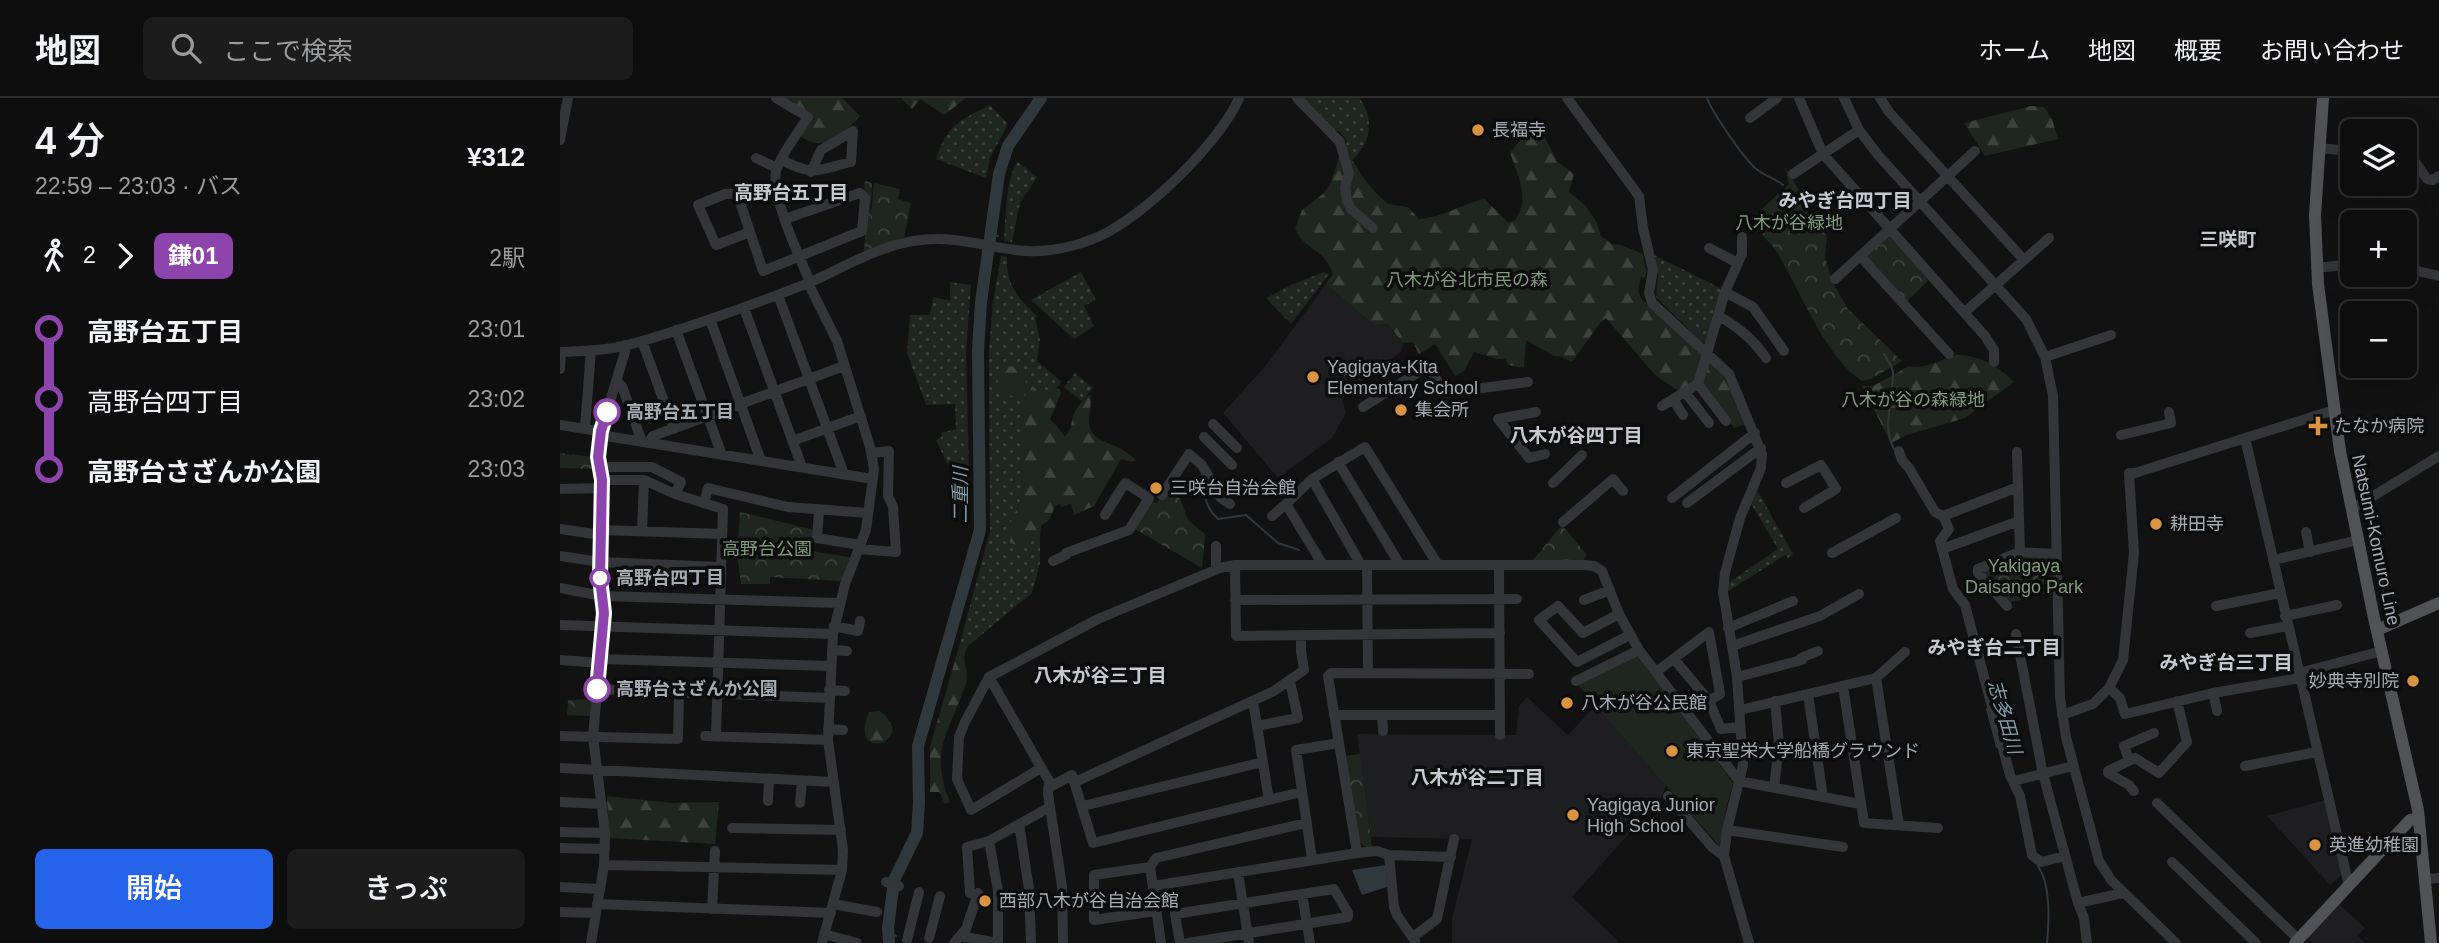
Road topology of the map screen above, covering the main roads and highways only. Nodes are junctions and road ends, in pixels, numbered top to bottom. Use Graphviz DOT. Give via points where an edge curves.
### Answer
graph roads {
  1 [pos="2323,98"];
  2 [pos="2439,603"];
  3 [pos="2377,630"];
  4 [pos="2419,818"];
  5 [pos="2296,941"];
  6 [pos="2431,943"];
  1 -- 3 [label="main road, Natsumi-Komuro Line" via="2316,268 2334,410"];
  2 -- 3 [label="main road"];
  3 -- 4 [label="main road, Natsumi-Komuro Line"];
  4 -- 5 [label="main road" via="2410,820"];
  4 -- 6 [label="main road, Natsumi-Komuro Line"];
}
